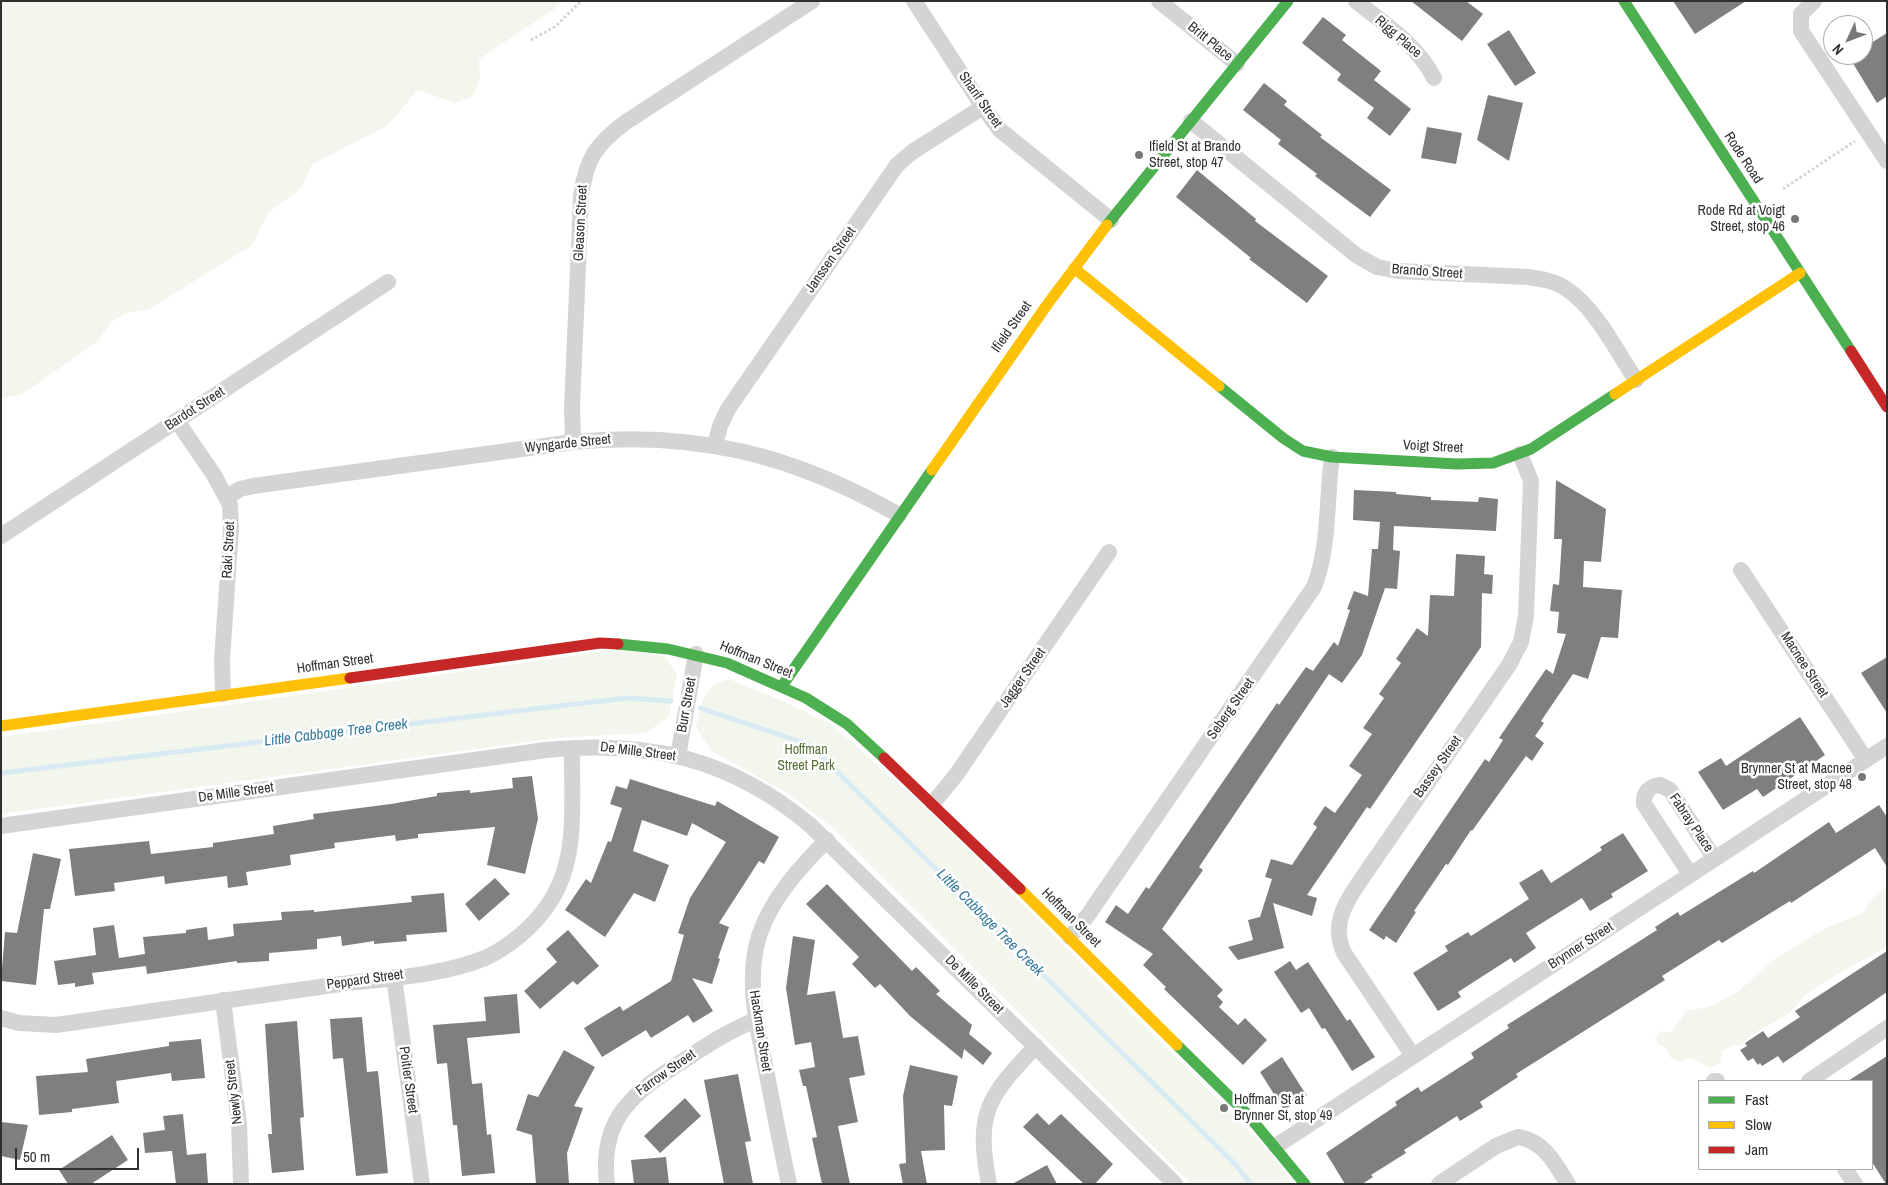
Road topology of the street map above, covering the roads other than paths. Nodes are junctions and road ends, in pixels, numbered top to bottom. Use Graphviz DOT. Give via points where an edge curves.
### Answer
graph roads {
  1 [pos="812,1"];
  2 [pos="914,1"];
  3 [pos="1159,1"];
  4 [pos="1288,1"];
  5 [pos="1356,1"];
  6 [pos="1624,1"];
  7 [pos="1814,1"];
  8 [pos="1237,64"];
  9 [pos="1434,78"];
  10 [pos="983,107"];
  11 [pos="1191,121"];
  12 [pos="1887,161"];
  13 [pos="1111,220"];
  14 [pos="1074,268"];
  15 [pos="1800,273"];
  16 [pos="388,282"];
  17 [pos="1636,380"];
  18 [pos="1887,407"];
  19 [pos="177,421"];
  20 [pos="573,442"];
  21 [pos="716,445"];
  22 [pos="1520,454"];
  23 [pos="1332,457"];
  24 [pos="227,497"];
  25 [pos="900,515"];
  26 [pos="1,536"];
  27 [pos="1109,552"];
  28 [pos="1741,570"];
  29 [pos="696,654"];
  30 [pos="782,686"];
  31 [pos="223,694"];
  32 [pos="1,726"];
  33 [pos="1887,746"];
  34 [pos="572,748"];
  35 [pos="678,756"];
  36 [pos="1866,760"];
  37 [pos="933,802"];
  38 [pos="2,830"];
  39 [pos="827,840"];
  40 [pos="1714,858"];
  41 [pos="1690,874"];
  42 [pos="1070,937"];
  43 [pos="394,977"];
  44 [pos="223,1000"];
  45 [pos="1,1018"];
  46 [pos="756,1020"];
  47 [pos="1887,1028"];
  48 [pos="1036,1046"];
  49 [pos="1413,1056"];
  50 [pos="1810,1080"];
  51 [pos="1276,1146"];
  52 [pos="1846,1170"];
  53 [pos="241,1184"];
  54 [pos="422,1184"];
  55 [pos="607,1184"];
  56 [pos="789,1184"];
  57 [pos="989,1184"];
  58 [pos="1175,1184"];
  59 [pos="1305,1184"];
  60 [pos="1439,1184"];
  61 [pos="1568,1184"];
  62 [pos="1855,1184"];
  1 -- 20 [label="street, Gleason Street" via="626,122 594,152 584,177 581,196"];
  2 -- 10 [label="street, Sharif Street"];
  3 -- 8 [label="street, Britt Place"];
  4 -- 8 [label="street, Ifield Street"];
  5 -- 9 [label="street, Rigg Place" via="1416,50"];
  6 -- 15 [label="street, Rode Road"];
  7 -- 12 [label="street" via="1801,14 1802,31"];
  8 -- 11 [label="street, Ifield Street"];
  10 -- 13 [label="street, Sharif Street" via="1010,139"];
  10 -- 21 [label="street, Janssen Street" via="897,165 728,409"];
  11 -- 13 [label="street, Ifield Street"];
  11 -- 17 [label="street, Brando Street" via="1356,255 1377,267 1398,271 1528,277 1545,279 1567,289 1584,303"];
  13 -- 14 [label="street, Ifield Street"];
  14 -- 23 [label="street, Voigt Street" via="1288,442 1312,454"];
  14 -- 25 [label="street, Ifield Street"];
  15 -- 17 [label="street, Voigt Street"];
  15 -- 18 [label="street, Rode Road"];
  16 -- 19 [label="street, Bardot Street"];
  17 -- 22 [label="street, Voigt Street"];
  19 -- 24 [label="street, Raki Street"];
  19 -- 26 [label="street, Bardot Street"];
  20 -- 21 [label="street, Wyngarde Street" via="613,439"];
  20 -- 24 [label="street, Wyngarde Street" via="253,486"];
  21 -- 25 [label="street, Wyngarde Street" via="813,472"];
  22 -- 23 [label="street, Voigt Street" via="1493,463 1475,464"];
  22 -- 49 [label="street, Bassey Street" via="1531,481 1526,616 1521,642 1509,665 1354,889 1340,917 1339,936 1344,953"];
  23 -- 42 [label="street, Seberg Street" via="1325,547 1314,587"];
  24 -- 31 [label="street, Raki Street" via="231,528 222,660"];
  25 -- 30 [label="street, Ifield Street"];
  27 -- 37 [label="street, Jagger Street" via="956,775"];
  28 -- 36 [label="street, Macnee Street"];
  29 -- 30 [label="street, Hoffman Street" via="728,663"];
  29 -- 31 [label="street, Hoffman Street" via="631,644 600,643"];
  29 -- 35 [label="street, Burr Street"];
  30 -- 37 [label="street, Hoffman Street" via="847,724"];
  31 -- 32 [label="street, Hoffman Street"];
  33 -- 36 [label="street, Brynner Street"];
  34 -- 35 [label="street, De Mille Street" via="623,747"];
  34 -- 38 [label="street, De Mille Street"];
  34 -- 43 [label="street, Peppard Street" via="572,834 568,858 558,889 540,916 508,944 486,957 451,968"];
  35 -- 39 [label="street, De Mille Street" via="708,765 766,792"];
  36 -- 40 [label="street, Brynner Street"];
  37 -- 42 [label="street, Hoffman Street"];
  39 -- 46 [label="street, Hackman Street" via="785,887 760,935 753,972"];
  39 -- 48 [label="street, De Mille Street"];
  40 -- 41 [label="street, Brynner Street"];
  40 -- 41 [label="street, Fabray Place" via="1670,790 1660,785 1651,787 1645,794 1644,804"];
  41 -- 49 [label="street, Brynner Street"];
  42 -- 51 [label="street, Hoffman Street"];
  43 -- 44 [label="street, Peppard Street"];
  43 -- 54 [label="street, Poitier Street"];
  44 -- 45 [label="street, Peppard Street" via="56,1025"];
  44 -- 53 [label="street, Newly Street" via="239,1124"];
  46 -- 55 [label="street, Farrow Street" via="725,1033 629,1100 608,1141 605,1158"];
  46 -- 56 [label="street, Hackman Street"];
  47 -- 50 [label="street"];
  48 -- 57 [label="street" via="1001,1085 988,1107 982,1145"];
  48 -- 58 [label="street, De Mille Street"];
  49 -- 51 [label="street, Brynner Street"];
  51 -- 59 [label="street, Hoffman Street"];
  52 -- 62 [label="street"];
  60 -- 61 [label="street" via="1496,1146 1518,1137 1543,1148"];
}
